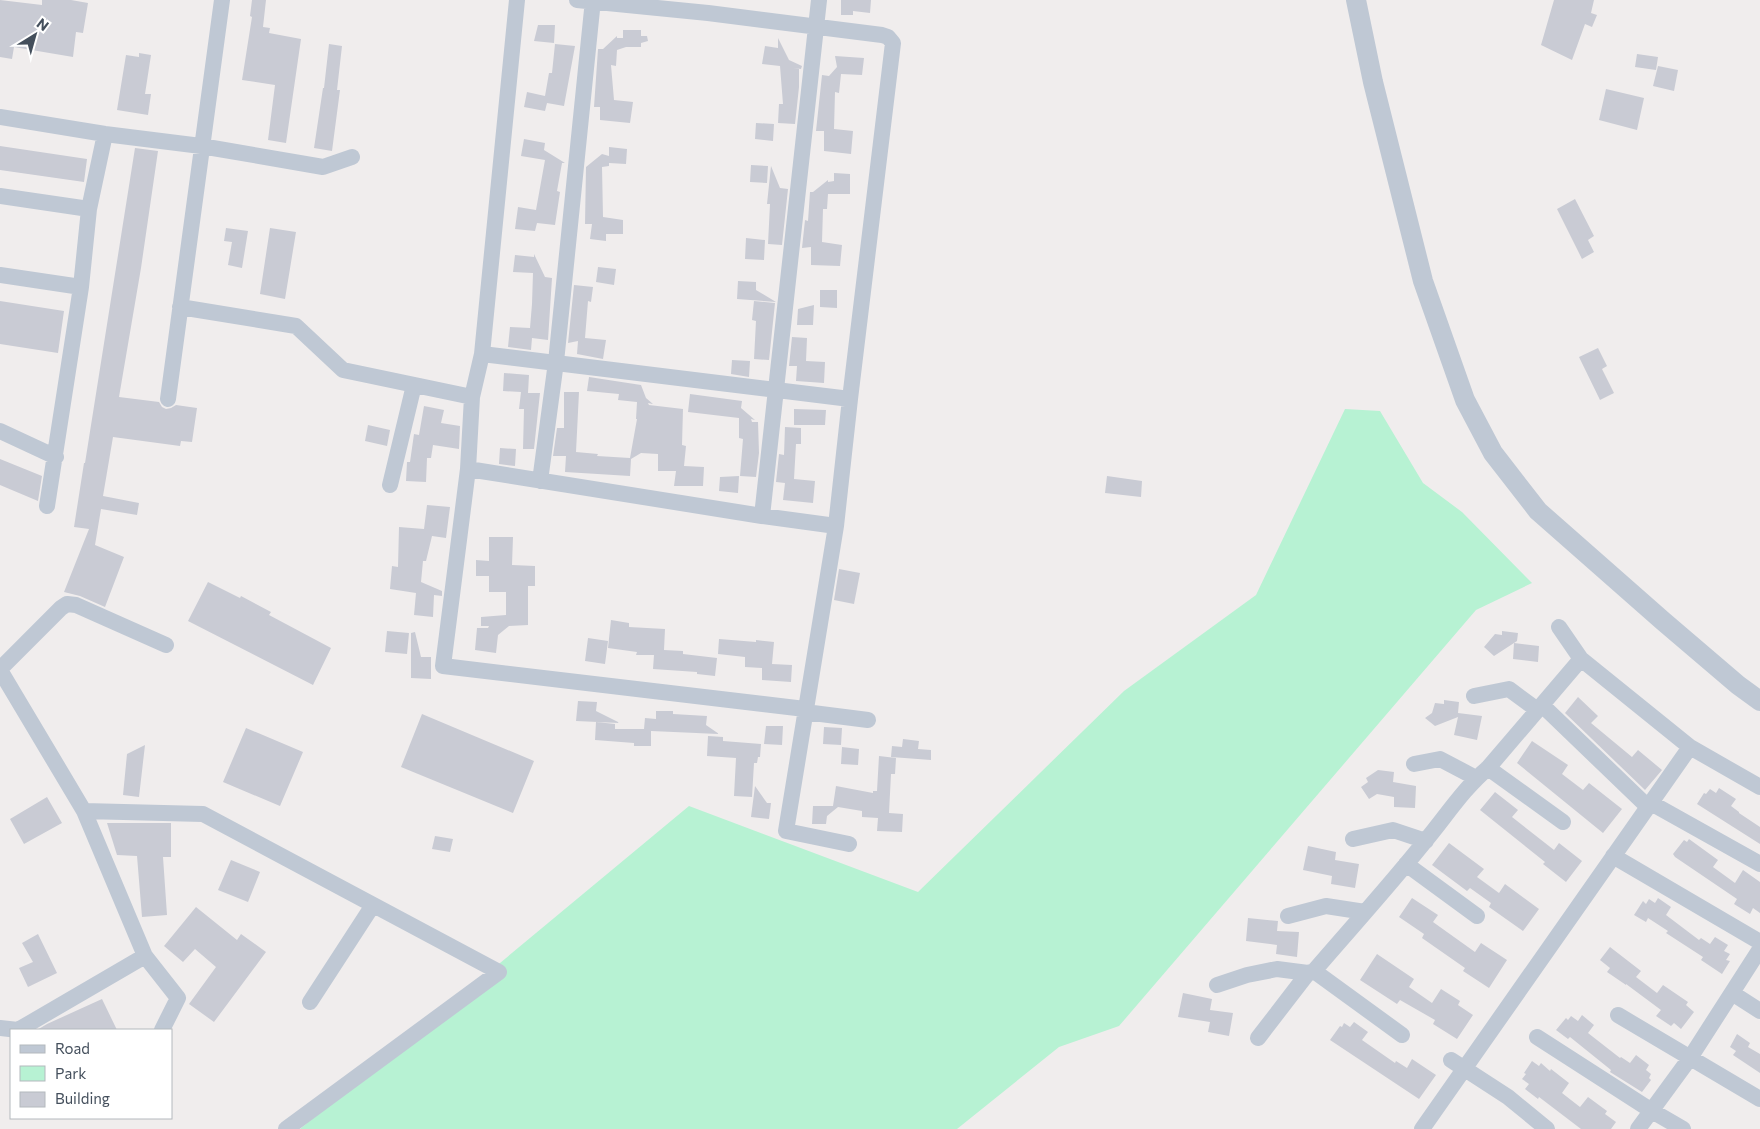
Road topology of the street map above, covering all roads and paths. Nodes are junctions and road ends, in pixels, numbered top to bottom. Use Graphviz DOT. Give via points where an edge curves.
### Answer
graph roads {
  1 [pos="222,0"];
  2 [pos="517,0"];
  3 [pos="819,0"];
  4 [pos="1356,0"];
  5 [pos="588,1"];
  6 [pos="708,6"];
  7 [pos="816,26"];
  8 [pos="0,117"];
  9 [pos="105,134"];
  10 [pos="201,146"];
  11 [pos="352,157"];
  12 [pos="0,196"];
  13 [pos="89,209"];
  14 [pos="0,275"];
  15 [pos="82,287"];
  16 [pos="180,307"];
  17 [pos="482,354"];
  18 [pos="556,362"];
  19 [pos="414,385"];
  20 [pos="776,390"];
  21 [pos="472,397"];
  22 [pos="168,399"];
  23 [pos="850,399"];
  24 [pos="0,431"];
  25 [pos="56,457"];
  26 [pos="468,469"];
  27 [pos="540,481"];
  28 [pos="390,485"];
  29 [pos="47,506"];
  30 [pos="762,516"];
  31 [pos="836,526"];
  32 [pos="1559,627"];
  33 [pos="166,645"];
  34 [pos="1580,659"];
  35 [pos="0,670"];
  36 [pos="1474,696"];
  37 [pos="1760,701"];
  38 [pos="1539,707"];
  39 [pos="805,711"];
  40 [pos="868,720"];
  41 [pos="1690,747"];
  42 [pos="1414,764"];
  43 [pos="1482,773"];
  44 [pos="1760,787"];
  45 [pos="1650,805"];
  46 [pos="84,811"];
  47 [pos="1563,822"];
  48 [pos="1353,840"];
  49 [pos="1426,841"];
  50 [pos="849,844"];
  51 [pos="1613,856"];
  52 [pos="1406,864"];
  53 [pos="1760,864"];
  54 [pos="373,905"];
  55 [pos="1365,912"];
  56 [pos="1288,916"];
  57 [pos="1477,916"];
  58 [pos="1760,942"];
  59 [pos="1760,949"];
  60 [pos="145,956"];
  61 [pos="1311,972"];
  62 [pos="1217,985"];
  63 [pos="1732,993"];
  64 [pos="310,1002"];
  65 [pos="1760,1011"];
  66 [pos="1618,1015"];
  67 [pos="20,1029"];
  68 [pos="162,1029"];
  69 [pos="1402,1035"];
  70 [pos="1537,1037"];
  71 [pos="1258,1038"];
  72 [pos="1690,1058"];
  73 [pos="1458,1064"];
  74 [pos="1760,1099"];
  75 [pos="1652,1111"];
  76 [pos="286,1129"];
  77 [pos="1422,1129"];
  78 [pos="1547,1129"];
  79 [pos="1638,1129"];
  80 [pos="1683,1129"];
  1 -- 10 [label="street"];
  2 -- 17 [label="street"];
  3 -- 7 [label="street"];
  4 -- 37 [label="street" via="1423,281 1465,400 1493,452 1538,511"];
  5 -- 6 [label="street"];
  5 -- 18 [label="street"];
  6 -- 7 [label="street"];
  7 -- 20 [label="street"];
  7 -- 23 [label="street" via="888,36 893,43"];
  8 -- 9 [label="street"];
  9 -- 10 [label="street"];
  9 -- 13 [label="street"];
  10 -- 11 [label="street" via="323,167"];
  10 -- 16 [label="street"];
  12 -- 13 [label="street"];
  13 -- 15 [label="street"];
  14 -- 15 [label="street"];
  15 -- 25 [label="street"];
  16 -- 19 [label="street" via="296,326 343,370"];
  16 -- 22 [label="street"];
  17 -- 18 [label="street"];
  17 -- 21 [label="street"];
  18 -- 20 [label="street"];
  18 -- 27 [label="street"];
  19 -- 21 [label="street"];
  19 -- 28 [label="street"];
  20 -- 23 [label="street"];
  20 -- 30 [label="street"];
  21 -- 26 [label="street"];
  23 -- 31 [label="street"];
  24 -- 25 [label="street"];
  25 -- 29 [label="street"];
  26 -- 27 [label="street"];
  26 -- 39 [label="street" via="443,666"];
  27 -- 30 [label="street"];
  30 -- 31 [label="street"];
  31 -- 39 [label="street"];
  32 -- 34 [label="street"];
  33 -- 35 [label="street" via="76,605 67,604"];
  34 -- 38 [label="street"];
  34 -- 41 [label="street"];
  35 -- 46 [label="street"];
  36 -- 38 [label="street" via="1510,689"];
  38 -- 43 [label="street"];
  38 -- 45 [label="street"];
  39 -- 40 [label="street"];
  39 -- 50 [label="street" via="786,831"];
  41 -- 44 [label="street"];
  41 -- 45 [label="street"];
  42 -- 43 [label="street" via="1440,760"];
  43 -- 47 [label="street"];
  43 -- 49 [label="street"];
  45 -- 51 [label="street"];
  45 -- 53 [label="street"];
  46 -- 54 [label="street" via="203,814"];
  46 -- 60 [label="street"];
  48 -- 49 [label="street" via="1393,830"];
  49 -- 52 [label="street"];
  51 -- 58 [label="street"];
  51 -- 73 [label="street"];
  52 -- 55 [label="street"];
  52 -- 57 [label="street"];
  54 -- 64 [label="street"];
  54 -- 76 [label="street" via="499,972"];
  55 -- 56 [label="street" via="1326,906"];
  55 -- 61 [label="street"];
  59 -- 63 [label="street"];
  60 -- 67 [label="street"];
  60 -- 68 [label="street" via="178,998"];
  61 -- 62 [label="street" via="1277,969 1246,974"];
  61 -- 69 [label="street"];
  61 -- 71 [label="street"];
  63 -- 65 [label="street"];
  63 -- 72 [label="street"];
  66 -- 72 [label="street"];
  70 -- 75 [label="street"];
  72 -- 74 [label="street"];
  72 -- 75 [label="street"];
  73 -- 77 [label="street"];
  73 -- 78 [label="street" via="1508,1097"];
  75 -- 79 [label="street"];
  75 -- 80 [label="street"];
}
